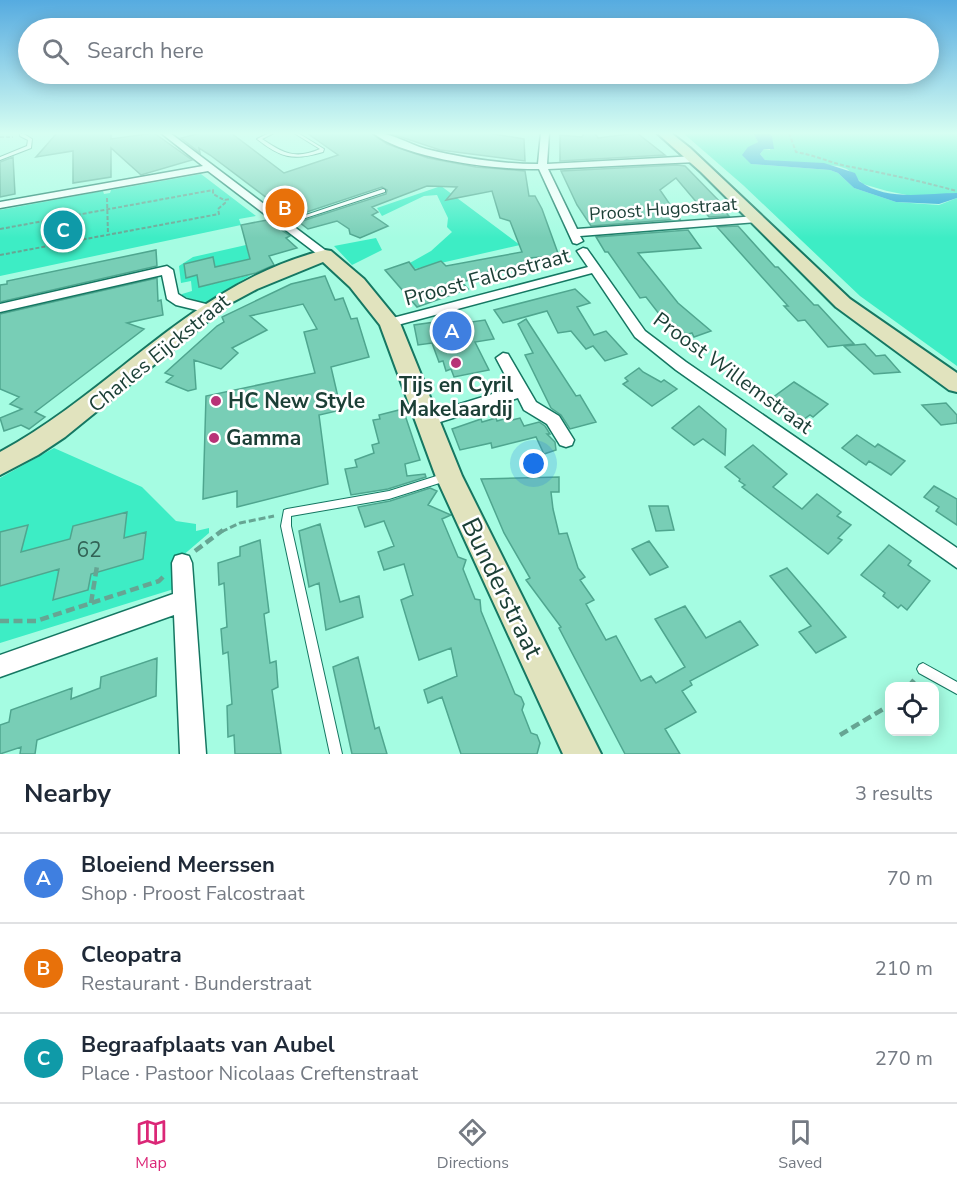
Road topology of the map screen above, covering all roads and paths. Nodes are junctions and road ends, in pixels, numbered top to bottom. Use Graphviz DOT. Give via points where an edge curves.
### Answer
graph roads {
  1 [pos="207,168"];
  2 [pos="208,168"];
  3 [pos="543,168"];
  4 [pos="705,168"];
  5 [pos="862,168"];
  6 [pos="107,186"];
  7 [pos="383,191"];
  8 [pos="957,191"];
  9 [pos="0,206"];
  10 [pos="108,209"];
  11 [pos="757,219"];
  12 [pos="282,224"];
  13 [pos="0,229"];
  14 [pos="572,232"];
  15 [pos="108,235"];
  16 [pos="0,255"];
  17 [pos="325,255"];
  18 [pos="595,269"];
  19 [pos="0,308"];
  20 [pos="209,309"];
  21 [pos="390,323"];
  22 [pos="503,358"];
  23 [pos="957,384"];
  24 [pos="521,391"];
  25 [pos="427,420"];
  26 [pos="566,440"];
  27 [pos="0,464"];
  28 [pos="449,477"];
  29 [pos="287,513"];
  30 [pos="957,559"];
  31 [pos="179,564"];
  32 [pos="97,566"];
  33 [pos="184,601"];
  34 [pos="91,603"];
  35 [pos="0,621"];
  36 [pos="0,666"];
  37 [pos="923,669"];
  38 [pos="957,688"];
  39 [pos="885,708"];
  40 [pos="840,735"];
  41 [pos="193,754"];
  42 [pos="336,754"];
  43 [pos="582,754"];
  1 -- 6 [label="street"];
  2 -- 12 [label="street, Bunderstraat"];
  3 -- 14 [label="street, Proost Willemstraat"];
  4 -- 11 [label="street"];
  5 -- 8 [label="path"];
  6 -- 9 [label="street"];
  6 -- 10 [label="path"];
  7 -- 12 [label="lane"];
  10 -- 13 [label="path"];
  10 -- 15 [label="path"];
  10 -- 15 [label="path" via="213,190 213,194 226,200 218,209 219,214"];
  11 -- 14 [label="street, Proost Hugostraat"];
  11 -- 23 [label="street" via="851,311"];
  12 -- 17 [label="street, Bunderstraat"];
  14 -- 18 [label="street, Proost Willemstraat"];
  15 -- 16 [label="path"];
  17 -- 20 [label="street, Charles Eijckstraat" via="254,282"];
  17 -- 21 [label="street, Bunderstraat" via="357,283"];
  18 -- 21 [label="street, Proost Falcostraat"];
  18 -- 30 [label="street, Proost Willemstraat" via="640,334"];
  19 -- 20 [label="street" via="167,270 172,296"];
  20 -- 27 [label="street, Charles Eijckstraat" via="83,413"];
  21 -- 25 [label="street, Bunderstraat"];
  22 -- 24 [label="street"];
  24 -- 25 [label="street"];
  24 -- 26 [label="street" via="530,406 553,420"];
  25 -- 28 [label="street, Bunderstraat"];
  28 -- 29 [label="lane" via="389,495"];
  28 -- 43 [label="street, Bunderstraat"];
  29 -- 31 [label="path" via="237,522 212,536"];
  29 -- 42 [label="lane" via="286,525"];
  31 -- 33 [label="street"];
  31 -- 34 [label="path" via="159,581"];
  32 -- 34 [label="path"];
  33 -- 36 [label="street"];
  33 -- 41 [label="street"];
  34 -- 35 [label="path" via="36,621"];
  37 -- 38 [label="lane"];
  39 -- 40 [label="path"];
}
